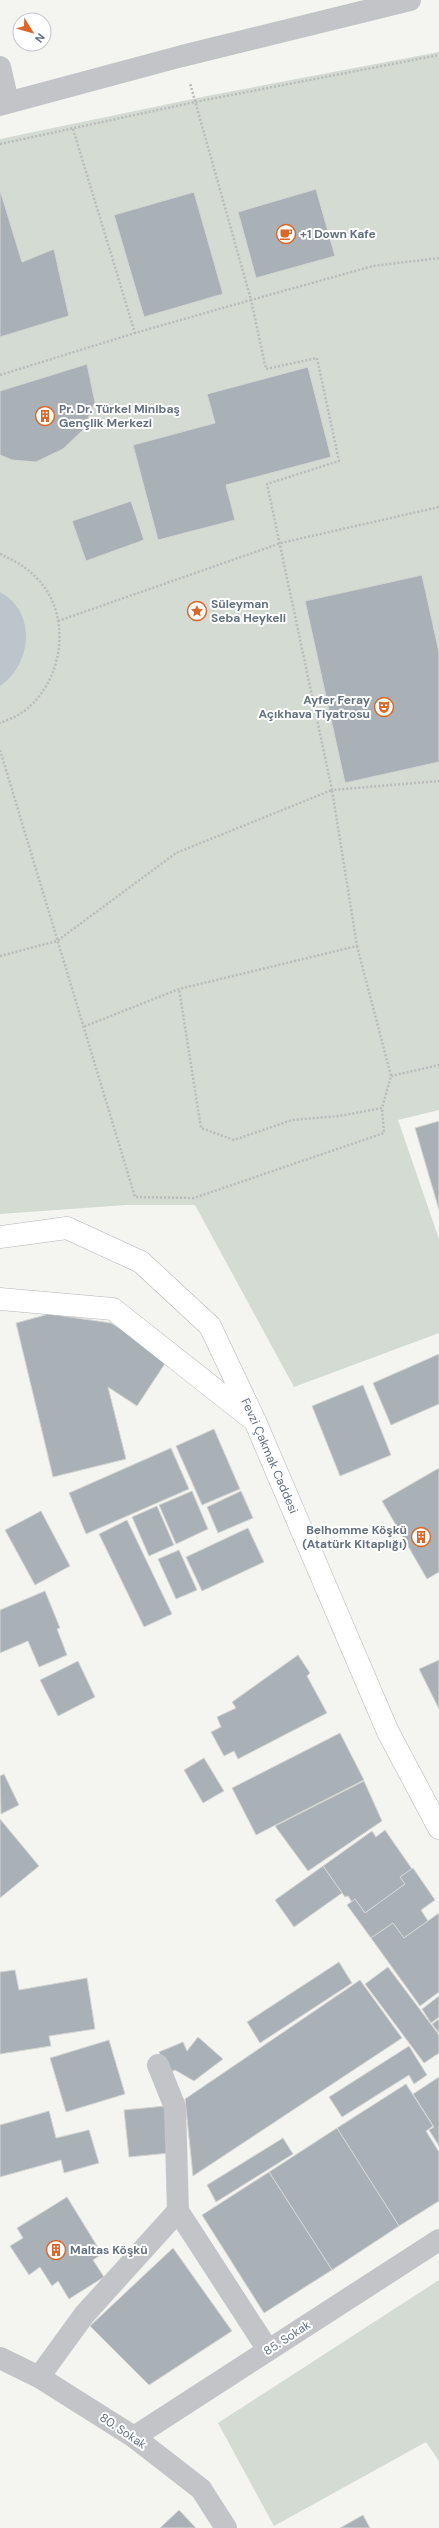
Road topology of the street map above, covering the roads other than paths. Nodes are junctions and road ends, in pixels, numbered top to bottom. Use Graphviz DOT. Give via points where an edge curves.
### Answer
graph roads {
  1 [pos="410,0"];
  2 [pos="0,67"];
  3 [pos="4,104"];
  4 [pos="0,1237"];
  5 [pos="0,1299"];
  6 [pos="255,1421"];
  7 [pos="439,1828"];
  8 [pos="158,2065"];
  9 [pos="178,2211"];
  10 [pos="439,2240"];
  11 [pos="268,2350"];
  12 [pos="0,2358"];
  13 [pos="39,2377"];
  14 [pos="134,2437"];
  15 [pos="226,2528"];
  1 -- 3 [label="street" via="182,56"];
  2 -- 3 [label="street"];
  4 -- 6 [label="main road, Fevzi Çakmak Caddesi" via="67,1228 141,1262 210,1326"];
  5 -- 6 [label="main road" via="112,1309"];
  6 -- 7 [label="main road, Fevzi Çakmak Caddesi" via="388,1732"];
  8 -- 9 [label="street" via="176,2107"];
  9 -- 11 [label="street"];
  9 -- 13 [label="street" via="84,2315"];
  10 -- 11 [label="street, 85. Sokak"];
  11 -- 14 [label="street, 85. Sokak"];
  12 -- 13 [label="street, 80. Sokak"];
  13 -- 14 [label="street, 80. Sokak"];
  14 -- 15 [label="street, 80. Sokak" via="201,2490"];
}
